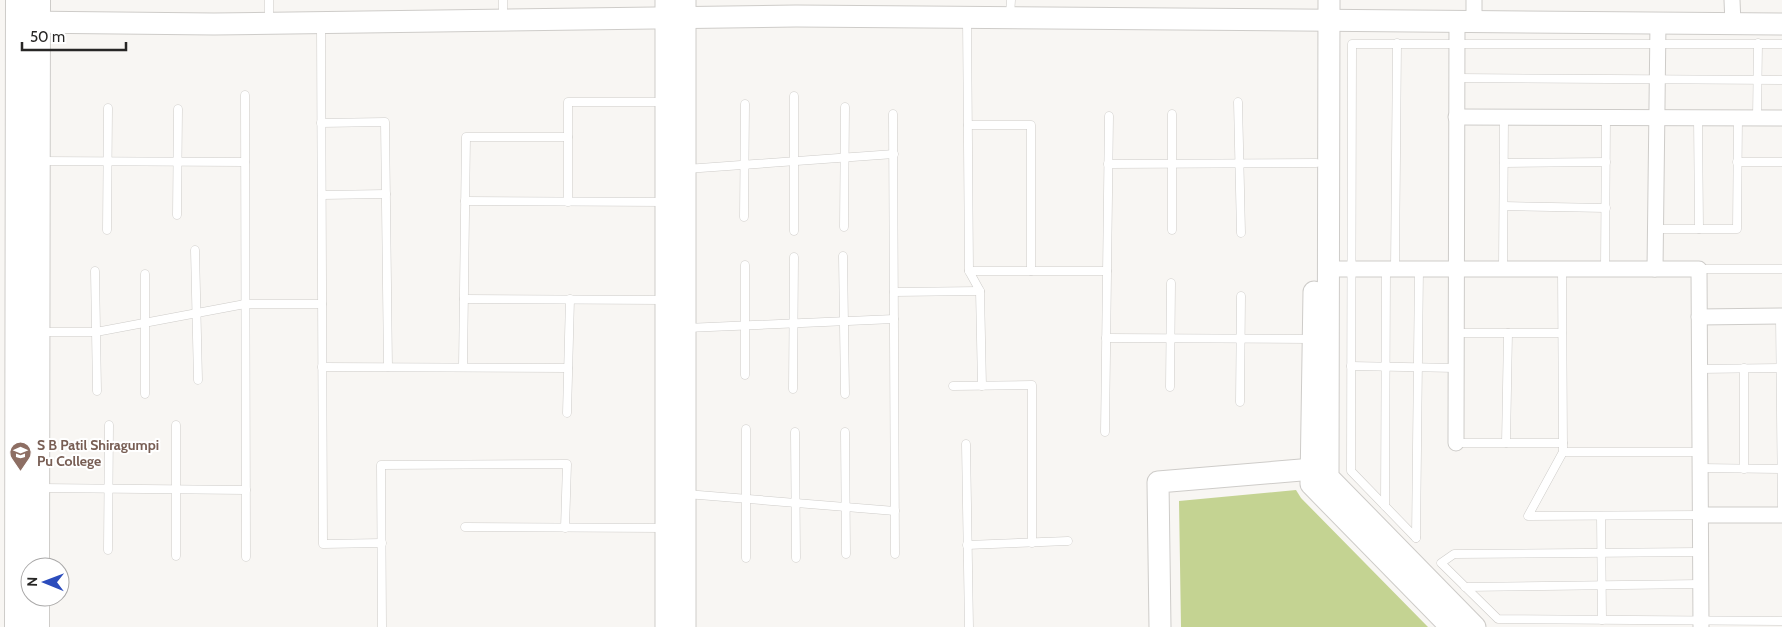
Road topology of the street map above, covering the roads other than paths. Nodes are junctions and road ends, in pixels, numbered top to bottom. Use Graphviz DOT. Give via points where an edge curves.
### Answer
graph roads {
  1 [pos="269,0"];
  2 [pos="1316,0"];
  3 [pos="1329,0"];
  4 [pos="1474,0"];
  5 [pos="1732,0"];
  6 [pos="676,9"];
  7 [pos="1011,9"];
  8 [pos="503,10"];
  9 [pos="28,11"];
  10 [pos="967,18"];
  11 [pos="1322,21"];
  12 [pos="321,22"];
  13 [pos="1466,22"];
  14 [pos="268,23"];
  15 [pos="1732,24"];
  16 [pos="1782,24"];
  17 [pos="1658,33"];
  18 [pos="1457,43"];
  19 [pos="1758,43"];
  20 [pos="1397,44"];
  21 [pos="1782,44"];
  22 [pos="1457,78"];
  23 [pos="1657,80"];
  24 [pos="1758,80"];
  25 [pos="1782,80"];
  26 [pos="245,95"];
  27 [pos="794,96"];
  28 [pos="666,102"];
  29 [pos="1238,102"];
  30 [pos="745,104"];
  31 [pos="845,107"];
  32 [pos="108,108"];
  33 [pos="178,109"];
  34 [pos="894,114"];
  35 [pos="1172,114"];
  36 [pos="1108,116"];
  37 [pos="1456,117"];
  38 [pos="1504,117"];
  39 [pos="1606,117"];
  40 [pos="1656,117"];
  41 [pos="1698,117"];
  42 [pos="1738,117"];
  43 [pos="1757,118"];
  44 [pos="1782,118"];
  45 [pos="322,123"];
  46 [pos="968,125"];
  47 [pos="568,137"];
  48 [pos="894,154"];
  49 [pos="844,158"];
  50 [pos="38,161"];
  51 [pos="107,161"];
  52 [pos="794,161"];
  53 [pos="177,162"];
  54 [pos="245,162"];
  55 [pos="1606,162"];
  56 [pos="1738,162"];
  57 [pos="1782,162"];
  58 [pos="1316,163"];
  59 [pos="1504,163"];
  60 [pos="744,164"];
  61 [pos="1108,164"];
  62 [pos="1172,164"];
  63 [pos="1240,164"];
  64 [pos="685,169"];
  65 [pos="386,194"];
  66 [pos="322,195"];
  67 [pos="465,201"];
  68 [pos="568,202"];
  69 [pos="666,202"];
  70 [pos="1504,206"];
  71 [pos="1606,208"];
  72 [pos="177,215"];
  73 [pos="744,217"];
  74 [pos="844,227"];
  75 [pos="1655,229"];
  76 [pos="1699,229"];
  77 [pos="107,230"];
  78 [pos="1172,230"];
  79 [pos="794,231"];
  80 [pos="1240,233"];
  81 [pos="195,250"];
  82 [pos="843,256"];
  83 [pos="794,258"];
  84 [pos="744,265"];
  85 [pos="1328,269"];
  86 [pos="1352,269"];
  87 [pos="1390,269"];
  88 [pos="1420,269"];
  89 [pos="1456,269"];
  90 [pos="1504,269"];
  91 [pos="1562,269"];
  92 [pos="1606,269"];
  93 [pos="1655,269"];
  94 [pos="1782,269"];
  95 [pos="1699,270"];
  96 [pos="95,271"];
  97 [pos="969,271"];
  98 [pos="1031,271"];
  99 [pos="1106,271"];
  100 [pos="145,274"];
  101 [pos="1171,283"];
  102 [pos="980,291"];
  103 [pos="894,292"];
  104 [pos="1241,296"];
  105 [pos="464,299"];
  106 [pos="570,299"];
  107 [pos="666,300"];
  108 [pos="245,304"];
  109 [pos="322,304"];
  110 [pos="197,313"];
  111 [pos="1781,316"];
  112 [pos="1699,317"];
  113 [pos="894,319"];
  114 [pos="844,321"];
  115 [pos="145,323"];
  116 [pos="793,323"];
  117 [pos="745,325"];
  118 [pos="685,328"];
  119 [pos="38,332"];
  120 [pos="96,332"];
  121 [pos="1456,333"];
  122 [pos="1508,333"];
  123 [pos="1562,333"];
  124 [pos="1106,338"];
  125 [pos="1171,338"];
  126 [pos="1240,338"];
  127 [pos="1313,339"];
  128 [pos="1351,366"];
  129 [pos="1386,366"];
  130 [pos="1418,367"];
  131 [pos="322,368"];
  132 [pos="388,368"];
  133 [pos="463,368"];
  134 [pos="568,368"];
  135 [pos="1456,368"];
  136 [pos="1744,368"];
  137 [pos="1780,368"];
  138 [pos="1699,369"];
  139 [pos="745,375"];
  140 [pos="198,380"];
  141 [pos="953,386"];
  142 [pos="982,386"];
  143 [pos="1170,386"];
  144 [pos="793,389"];
  145 [pos="97,391"];
  146 [pos="145,394"];
  147 [pos="845,394"];
  148 [pos="1240,402"];
  149 [pos="567,412"];
  150 [pos="1781,417"];
  151 [pos="110,425"];
  152 [pos="176,425"];
  153 [pos="746,429"];
  154 [pos="795,432"];
  155 [pos="846,432"];
  156 [pos="1105,432"];
  157 [pos="1456,443"];
  158 [pos="1506,443"];
  159 [pos="1562,443"];
  160 [pos="966,444"];
  161 [pos="1563,452"];
  162 [pos="1700,452"];
  163 [pos="1700,468"];
  164 [pos="1744,468"];
  165 [pos="1320,469"];
  166 [pos="1782,469"];
  167 [pos="37,488"];
  168 [pos="109,489"];
  169 [pos="176,490"];
  170 [pos="246,490"];
  171 [pos="684,494"];
  172 [pos="746,499"];
  173 [pos="796,503"];
  174 [pos="1385,506"];
  175 [pos="846,507"];
  176 [pos="1782,509"];
  177 [pos="895,512"];
  178 [pos="1700,515"];
  179 [pos="1782,515"];
  180 [pos="1601,516"];
  181 [pos="465,527"];
  182 [pos="566,528"];
  183 [pos="666,528"];
  184 [pos="1068,541"];
  185 [pos="382,543"];
  186 [pos="1032,543"];
  187 [pos="967,545"];
  188 [pos="108,550"];
  189 [pos="1700,552"];
  190 [pos="1601,553"];
  191 [pos="846,554"];
  192 [pos="895,554"];
  193 [pos="176,556"];
  194 [pos="37,557"];
  195 [pos="246,558"];
  196 [pos="746,558"];
  197 [pos="796,558"];
  198 [pos="1701,584"];
  199 [pos="1602,585"];
  200 [pos="1465,586"];
  201 [pos="37,607"];
  202 [pos="1602,620"];
  203 [pos="1782,621"];
  204 [pos="1701,624"];
  205 [pos="17,627"];
  206 [pos="37,627"];
  207 [pos="382,627"];
  208 [pos="666,627"];
  209 [pos="685,627"];
  210 [pos="969,627"];
  211 [pos="1160,627"];
  212 [pos="1451,627"];
  213 [pos="1475,627"];
  1 -- 14 [label="lane"];
  2 -- 11 [label="street"];
  3 -- 11 [label="street"];
  4 -- 13 [label="street"];
  5 -- 15 [label="street"];
  6 -- 8 [label="street"];
  6 -- 10 [label="street" via="805,16"];
  6 -- 28 [label="street"];
  6 -- 64 [label="street"];
  7 -- 10 [label="street"];
  7 -- 11 [label="street"];
  8 -- 12 [label="street"];
  9 -- 14 [label="street"];
  9 -- 50 [label="main road"];
  9 -- 205 [label="main road"];
  10 -- 46 [label="lane"];
  11 -- 13 [label="street"];
  11 -- 58 [label="street"];
  11 -- 85 [label="street"];
  12 -- 14 [label="street"];
  12 -- 45 [label="lane"];
  13 -- 17 [label="street"];
  13 -- 18 [label="street"];
  15 -- 16 [label="street"];
  15 -- 17 [label="street"];
  17 -- 18 [label="lane"];
  17 -- 19 [label="lane"];
  17 -- 23 [label="street"];
  18 -- 20 [label="lane"];
  18 -- 22 [label="street"];
  19 -- 21 [label="lane"];
  19 -- 24 [label="lane"];
  20 -- 86 [label="lane" via="1352,44"];
  20 -- 87 [label="lane"];
  22 -- 23 [label="lane"];
  22 -- 37 [label="street"];
  23 -- 24 [label="lane"];
  23 -- 40 [label="street"];
  24 -- 25 [label="lane"];
  24 -- 43 [label="lane"];
  26 -- 54 [label="lane"];
  27 -- 52 [label="lane"];
  28 -- 47 [label="lane" via="568,102"];
  28 -- 69 [label="street"];
  29 -- 63 [label="lane"];
  30 -- 60 [label="lane"];
  31 -- 49 [label="lane"];
  32 -- 51 [label="lane"];
  33 -- 53 [label="lane"];
  34 -- 48 [label="lane"];
  35 -- 62 [label="lane"];
  36 -- 61 [label="lane"];
  37 -- 38 [label="street"];
  37 -- 89 [label="street"];
  38 -- 39 [label="street"];
  38 -- 59 [label="lane"];
  39 -- 40 [label="street"];
  39 -- 55 [label="lane"];
  40 -- 41 [label="street"];
  40 -- 75 [label="street"];
  41 -- 42 [label="street"];
  41 -- 76 [label="lane"];
  42 -- 43 [label="street"];
  42 -- 56 [label="lane"];
  43 -- 44 [label="street"];
  45 -- 65 [label="lane" via="385,122"];
  45 -- 66 [label="lane"];
  46 -- 97 [label="lane"];
  46 -- 98 [label="lane" via="1031,125"];
  47 -- 67 [label="lane" via="466,137"];
  47 -- 68 [label="lane"];
  48 -- 49 [label="lane"];
  48 -- 103 [label="lane"];
  49 -- 52 [label="lane"];
  49 -- 74 [label="lane"];
  50 -- 51 [label="lane"];
  50 -- 119 [label="main road"];
  51 -- 53 [label="lane"];
  51 -- 77 [label="lane"];
  52 -- 60 [label="lane"];
  52 -- 79 [label="lane"];
  53 -- 54 [label="lane"];
  53 -- 72 [label="lane"];
  54 -- 108 [label="lane"];
  55 -- 59 [label="lane"];
  55 -- 71 [label="lane"];
  56 -- 57 [label="lane"];
  56 -- 76 [label="lane" via="1737,229"];
  58 -- 63 [label="lane"];
  58 -- 127 [label="street"];
  59 -- 70 [label="lane"];
  60 -- 64 [label="lane"];
  60 -- 73 [label="lane"];
  61 -- 62 [label="lane"];
  61 -- 99 [label="lane"];
  62 -- 63 [label="lane"];
  62 -- 78 [label="lane"];
  63 -- 80 [label="lane"];
  64 -- 118 [label="street"];
  65 -- 66 [label="lane"];
  65 -- 132 [label="lane"];
  66 -- 109 [label="lane"];
  67 -- 68 [label="lane"];
  67 -- 105 [label="lane"];
  68 -- 69 [label="lane"];
  69 -- 107 [label="street"];
  70 -- 71 [label="lane"];
  70 -- 90 [label="lane"];
  71 -- 92 [label="lane"];
  75 -- 76 [label="lane"];
  75 -- 93 [label="street"];
  81 -- 110 [label="lane"];
  82 -- 114 [label="lane"];
  83 -- 116 [label="lane"];
  84 -- 117 [label="lane"];
  85 -- 86 [label="street"];
  85 -- 165 [label="street"];
  86 -- 87 [label="street"];
  86 -- 128 [label="lane"];
  87 -- 88 [label="street"];
  87 -- 129 [label="lane"];
  88 -- 89 [label="street"];
  88 -- 130 [label="lane"];
  89 -- 90 [label="street"];
  89 -- 121 [label="street"];
  90 -- 91 [label="street"];
  91 -- 92 [label="street"];
  91 -- 123 [label="lane"];
  92 -- 93 [label="street"];
  93 -- 95 [label="street"];
  94 -- 95 [label="lane"];
  95 -- 112 [label="street"];
  96 -- 120 [label="lane"];
  97 -- 98 [label="lane"];
  97 -- 102 [label="lane"];
  98 -- 99 [label="lane"];
  99 -- 124 [label="lane"];
  100 -- 115 [label="lane"];
  101 -- 125 [label="lane"];
  102 -- 103 [label="lane"];
  102 -- 142 [label="lane"];
  103 -- 113 [label="lane"];
  104 -- 126 [label="lane"];
  105 -- 106 [label="lane"];
  105 -- 133 [label="lane"];
  106 -- 107 [label="lane"];
  106 -- 134 [label="lane"];
  107 -- 183 [label="street"];
  108 -- 109 [label="lane"];
  108 -- 110 [label="lane"];
  108 -- 170 [label="lane"];
  109 -- 131 [label="lane"];
  110 -- 115 [label="lane"];
  110 -- 140 [label="lane"];
  111 -- 112 [label="street"];
  111 -- 137 [label="lane"];
  112 -- 138 [label="street"];
  113 -- 114 [label="lane"];
  113 -- 177 [label="lane"];
  114 -- 116 [label="lane"];
  114 -- 147 [label="lane"];
  115 -- 120 [label="lane"];
  115 -- 146 [label="lane"];
  116 -- 117 [label="lane"];
  116 -- 144 [label="lane"];
  117 -- 118 [label="lane"];
  117 -- 139 [label="lane"];
  118 -- 171 [label="street"];
  119 -- 120 [label="lane"];
  119 -- 167 [label="main road"];
  120 -- 145 [label="lane"];
  121 -- 122 [label="lane"];
  121 -- 135 [label="street"];
  122 -- 123 [label="lane"];
  122 -- 158 [label="lane"];
  123 -- 159 [label="lane"];
  124 -- 125 [label="lane"];
  124 -- 156 [label="lane"];
  125 -- 126 [label="lane"];
  125 -- 143 [label="lane"];
  126 -- 127 [label="lane"];
  126 -- 148 [label="lane"];
  127 -- 165 [label="street"];
  128 -- 129 [label="lane"];
  128 -- 174 [label="lane" via="1351,471"];
  129 -- 130 [label="lane"];
  129 -- 174 [label="lane"];
  130 -- 135 [label="lane"];
  130 -- 174 [label="lane" via="1416,538"];
  131 -- 132 [label="lane"];
  131 -- 185 [label="lane" via="323,544"];
  132 -- 133 [label="lane"];
  133 -- 134 [label="lane"];
  134 -- 149 [label="lane"];
  135 -- 157 [label="street"];
  136 -- 137 [label="lane"];
  136 -- 138 [label="lane"];
  136 -- 164 [label="lane"];
  137 -- 150 [label="lane"];
  138 -- 162 [label="street"];
  141 -- 142 [label="lane"];
  142 -- 186 [label="lane" via="1032,385"];
  150 -- 166 [label="lane"];
  151 -- 168 [label="lane"];
  152 -- 169 [label="lane"];
  153 -- 172 [label="lane"];
  154 -- 173 [label="lane"];
  155 -- 175 [label="lane"];
  157 -- 158 [label="lane"];
  158 -- 159 [label="lane"];
  159 -- 161 [label="lane"];
  160 -- 187 [label="lane"];
  161 -- 162 [label="lane"];
  161 -- 180 [label="lane" via="1528,516"];
  162 -- 163 [label="street"];
  163 -- 164 [label="lane"];
  163 -- 178 [label="street"];
  164 -- 166 [label="lane"];
  165 -- 211 [label="street" via="1158,482"];
  165 -- 212 [label="street" via="1311,484"];
  165 -- 213 [label="street"];
  166 -- 176 [label="lane"];
  167 -- 168 [label="lane"];
  167 -- 194 [label="main road"];
  168 -- 169 [label="lane"];
  168 -- 188 [label="lane"];
  169 -- 170 [label="lane"];
  169 -- 193 [label="lane"];
  170 -- 195 [label="lane"];
  171 -- 172 [label="lane"];
  171 -- 209 [label="street"];
  172 -- 173 [label="lane"];
  172 -- 196 [label="lane"];
  173 -- 175 [label="lane"];
  173 -- 197 [label="lane"];
  175 -- 177 [label="lane"];
  175 -- 191 [label="lane"];
  177 -- 192 [label="lane"];
  178 -- 179 [label="street"];
  178 -- 180 [label="lane"];
  178 -- 189 [label="street"];
  180 -- 190 [label="lane"];
  181 -- 182 [label="lane"];
  182 -- 183 [label="lane"];
  182 -- 185 [label="lane" via="567,464 381,465"];
  183 -- 208 [label="street"];
  184 -- 186 [label="lane"];
  185 -- 207 [label="lane"];
  186 -- 187 [label="lane"];
  187 -- 210 [label="lane"];
  189 -- 190 [label="lane"];
  189 -- 198 [label="street"];
  190 -- 199 [label="lane"];
  190 -- 200 [label="lane" via="1454,554 1441,563"];
  198 -- 199 [label="lane"];
  198 -- 204 [label="street"];
  199 -- 200 [label="lane"];
  199 -- 202 [label="lane"];
  200 -- 202 [label="lane" via="1498,620"];
  201 -- 206 [label="main road"];
  202 -- 204 [label="lane"];
  203 -- 204 [label="lane"];
}
